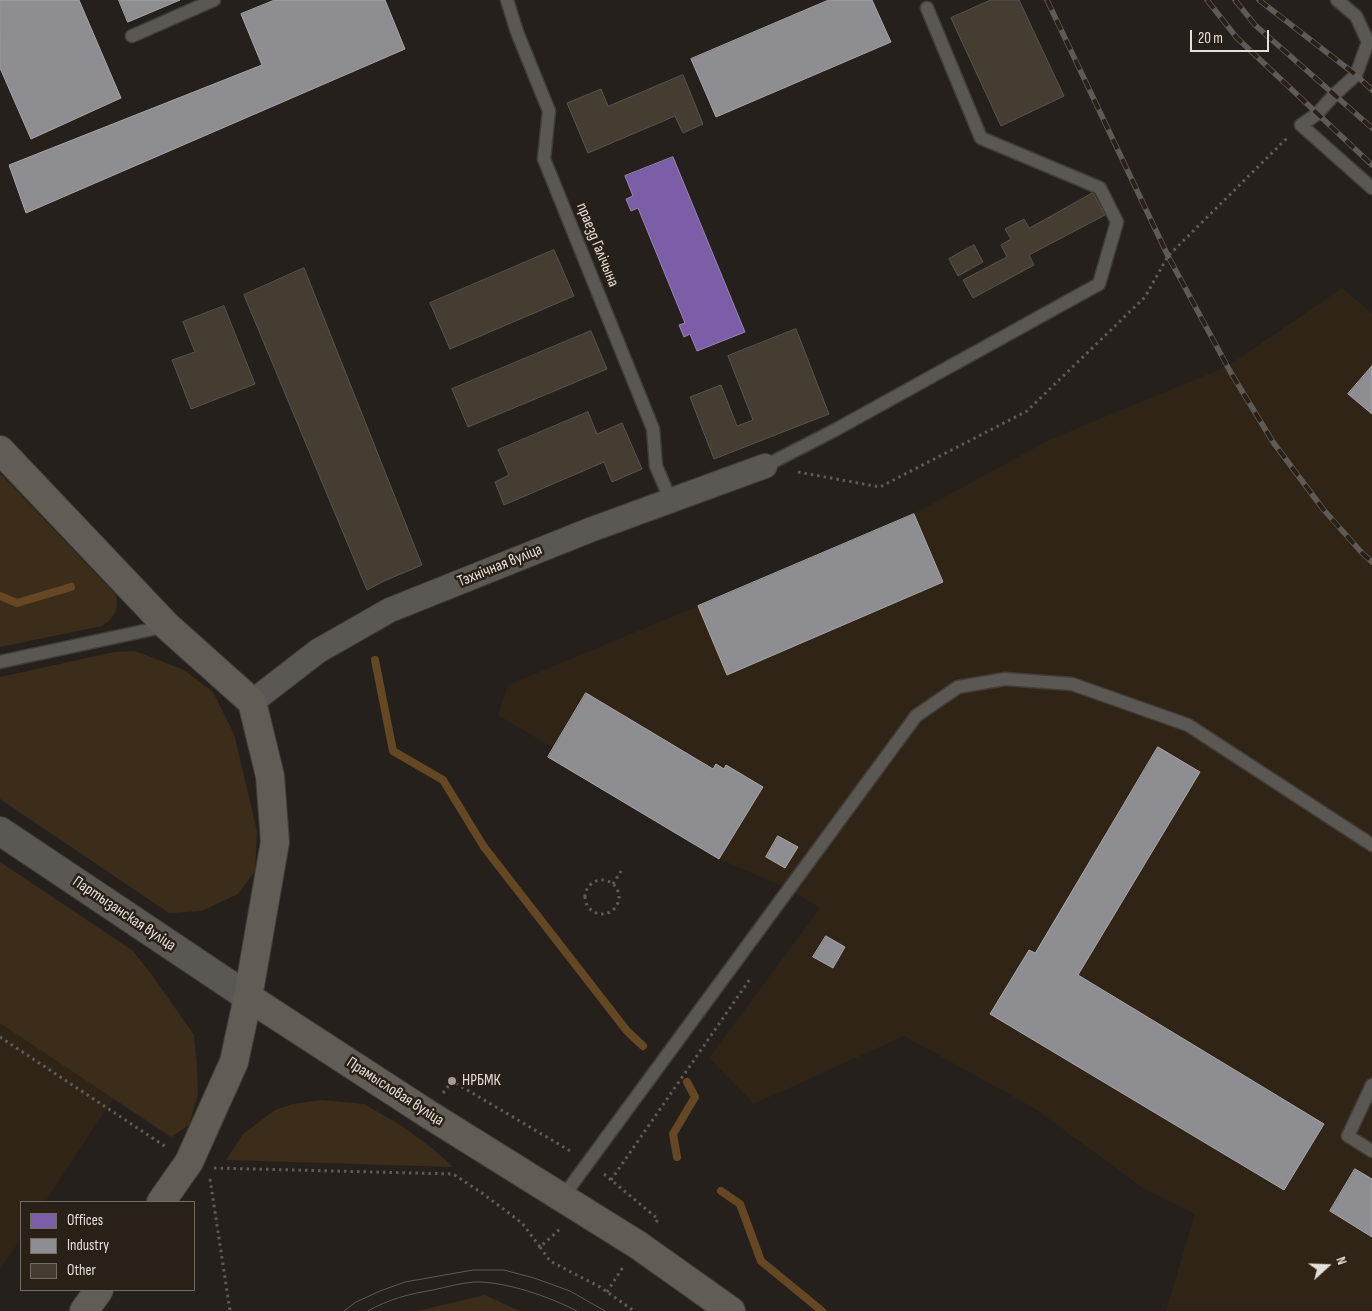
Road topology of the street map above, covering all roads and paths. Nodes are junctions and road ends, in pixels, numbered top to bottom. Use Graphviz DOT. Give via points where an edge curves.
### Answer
graph roads {
  1 [pos="214,0"];
  2 [pos="506,0"];
  3 [pos="1337,0"];
  4 [pos="926,8"];
  5 [pos="132,36"];
  6 [pos="1301,125"];
  7 [pos="1372,188"];
  8 [pos="0,450"];
  9 [pos="766,466"];
  10 [pos="671,501"];
  11 [pos="167,626"];
  12 [pos="0,662"];
  13 [pos="252,702"];
  14 [pos="0,831"];
  15 [pos="1372,845"];
  16 [pos="621,871"];
  17 [pos="613,884"];
  18 [pos="755,971"];
  19 [pos="248,997"];
  20 [pos="0,1037"];
  21 [pos="1372,1085"];
  22 [pos="1372,1151"];
  23 [pos="199,1165"];
  24 [pos="611,1180"];
  25 [pos="562,1198"];
  26 [pos="161,1201"];
  27 [pos="540,1247"];
  28 [pos="98,1291"];
  29 [pos="84,1311"];
  30 [pos="230,1311"];
  31 [pos="634,1311"];
  32 [pos="731,1311"];
  1 -- 5 [label="lane"];
  2 -- 10 [label="lane, праезд Галічына" via="549,111 544,159 653,428 656,466"];
  3 -- 6 [label="lane" via="1356,16 1368,42 1356,75 1317,114"];
  4 -- 9 [label="lane" via="980,138 1100,188 1117,222 1099,284"];
  6 -- 7 [label="lane"];
  6 -- 9 [label="path" via="1168,256 1145,297 1027,411 880,487"];
  8 -- 11 [label="main road"];
  9 -- 10 [label="street, Тэхнічная вуліца"];
  10 -- 13 [label="street, Тэхнічная вуліца" via="390,610 318,651"];
  11 -- 12 [label="lane"];
  11 -- 13 [label="main road"];
  13 -- 19 [label="main road" via="270,776 275,842"];
  14 -- 19 [label="street, Партызанская вуліца"];
  15 -- 25 [label="lane" via="1188,725 1072,684 1005,679 958,687 916,716"];
  16 -- 17 [label="path"];
  17 -- 17 [label="path" via="600,880 589,887 585,900 592,912 605,915 616,908 620,895"];
  18 -- 24 [label="path"];
  19 -- 23 [label="main road" via="234,1062"];
  19 -- 25 [label="main road, Прамысловая вуліца"];
  20 -- 23 [label="path"];
  21 -- 22 [label="lane" via="1348,1136"];
  23 -- 26 [label="main road"];
  23 -- 27 [label="path" via="453,1174 522,1223"];
  23 -- 30 [label="path"];
  25 -- 27 [label="path" via="558,1231"];
  25 -- 32 [label="main road, Прамысловая вуліца" via="638,1245"];
  27 -- 31 [label="path" via="550,1261 600,1287"];
  28 -- 29 [label="main road"];
}
